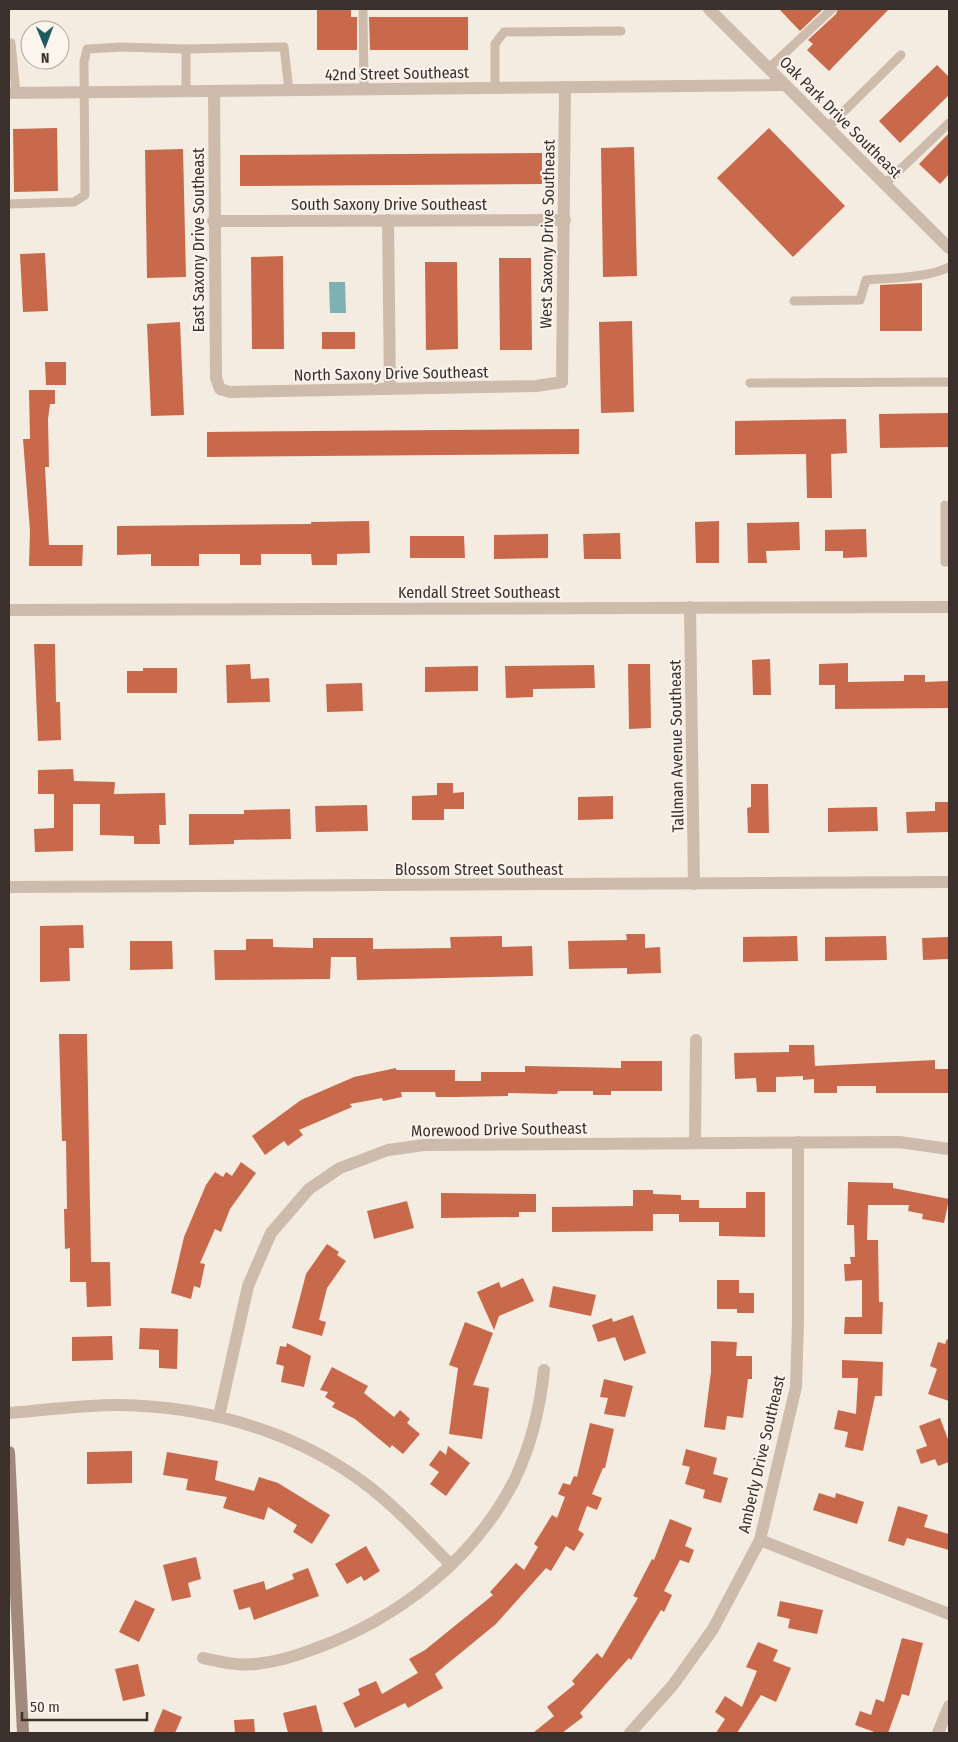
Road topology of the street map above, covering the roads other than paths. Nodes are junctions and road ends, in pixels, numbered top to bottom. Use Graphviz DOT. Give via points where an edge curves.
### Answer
graph roads {
  1 [pos="363,9"];
  2 [pos="709,9"];
  3 [pos="832,9"];
  4 [pos="621,30"];
  5 [pos="9,43"];
  6 [pos="186,49"];
  7 [pos="901,55"];
  8 [pos="768,68"];
  9 [pos="785,85"];
  10 [pos="566,87"];
  11 [pos="495,88"];
  12 [pos="364,89"];
  13 [pos="289,90"];
  14 [pos="186,91"];
  15 [pos="214,91"];
  16 [pos="84,92"];
  17 [pos="12,93"];
  18 [pos="949,123"];
  19 [pos="828,127"];
  20 [pos="885,184"];
  21 [pos="9,204"];
  22 [pos="388,220"];
  23 [pos="565,220"];
  24 [pos="213,221"];
  25 [pos="949,248"];
  26 [pos="949,267"];
  27 [pos="794,301"];
  28 [pos="562,382"];
  29 [pos="949,382"];
  30 [pos="750,383"];
  31 [pos="220,389"];
  32 [pos="390,389"];
  33 [pos="944,505"];
  34 [pos="949,562"];
  35 [pos="690,607"];
  36 [pos="949,607"];
  37 [pos="9,610"];
  38 [pos="949,882"];
  39 [pos="694,884"];
  40 [pos="9,887"];
  41 [pos="696,1040"];
  42 [pos="798,1142"];
  43 [pos="695,1143"];
  44 [pos="949,1149"];
  45 [pos="544,1370"];
  46 [pos="9,1413"];
  47 [pos="219,1416"];
  48 [pos="9,1452"];
  49 [pos="760,1540"];
  50 [pos="451,1565"];
  51 [pos="949,1614"];
  52 [pos="204,1658"];
  53 [pos="949,1706"];
  54 [pos="24,1733"];
  55 [pos="630,1733"];
  56 [pos="938,1733"];
  1 -- 12 [label="lane"];
  2 -- 8 [label="street, Oak Park Drive Southeast"];
  3 -- 8 [label="lane"];
  4 -- 11 [label="lane" via="504,32 495,44"];
  5 -- 17 [label="lane"];
  6 -- 13 [label="lane" via="284,47"];
  6 -- 14 [label="lane"];
  6 -- 16 [label="lane" via="87,49"];
  7 -- 19 [label="lane"];
  8 -- 9 [label="street, Oak Park Drive Southeast"];
  9 -- 10 [label="street, 42nd Street Southeast"];
  9 -- 19 [label="street, Oak Park Drive Southeast"];
  10 -- 11 [label="street, 42nd Street Southeast"];
  10 -- 23 [label="street, West Saxony Drive Southeast"];
  11 -- 12 [label="street, 42nd Street Southeast"];
  12 -- 13 [label="street, 42nd Street Southeast"];
  13 -- 15 [label="street, 42nd Street Southeast"];
  14 -- 15 [label="street, 42nd Street Southeast"];
  14 -- 16 [label="street, 42nd Street Southeast"];
  15 -- 24 [label="street, East Saxony Drive Southeast"];
  16 -- 17 [label="street, 42nd Street Southeast"];
  16 -- 21 [label="lane" via="85,195 74,202"];
  18 -- 20 [label="lane"];
  19 -- 20 [label="street, Oak Park Drive Southeast"];
  20 -- 25 [label="street, Oak Park Drive Southeast"];
  22 -- 23 [label="street, South Saxony Drive Southeast"];
  22 -- 24 [label="street, South Saxony Drive Southeast"];
  22 -- 32 [label="street"];
  23 -- 28 [label="street, West Saxony Drive Southeast"];
  24 -- 31 [label="street, East Saxony Drive Southeast" via="216,378"];
  26 -- 27 [label="lane" via="942,271 866,280 860,300"];
  28 -- 32 [label="street, North Saxony Drive Southeast" via="536,386"];
  29 -- 30 [label="lane"];
  31 -- 32 [label="street, North Saxony Drive Southeast" via="230,392"];
  33 -- 34 [label="lane" via="945,562"];
  35 -- 36 [label="street, Kendall Street Southeast"];
  35 -- 37 [label="street, Kendall Street Southeast"];
  35 -- 39 [label="street, Tallman Avenue Southeast"];
  38 -- 39 [label="street, Blossom Street Southeast"];
  39 -- 40 [label="street, Blossom Street Southeast"];
  41 -- 43 [label="street"];
  42 -- 43 [label="street, Morewood Drive Southeast"];
  42 -- 44 [label="street, Morewood Drive Southeast" via="899,1142"];
  42 -- 49 [label="street, Amberly Drive Southeast" via="796,1387"];
  43 -- 47 [label="street, Morewood Drive Southeast" via="424,1145 388,1150 340,1168 310,1189 271,1233 248,1286"];
  45 -- 50 [label="street" via="533,1436 515,1479 489,1520"];
  46 -- 47 [label="street" via="117,1405"];
  47 -- 50 [label="street" via="288,1439 353,1475 405,1519"];
  48 -- 54 [label="main road"];
  49 -- 51 [label="street"];
  49 -- 55 [label="street, Amberly Drive Southeast" via="713,1629 673,1685"];
  50 -- 52 [label="street" via="410,1600 364,1629 327,1644 292,1657 256,1664 228,1664"];
  53 -- 56 [label="street"];
}
